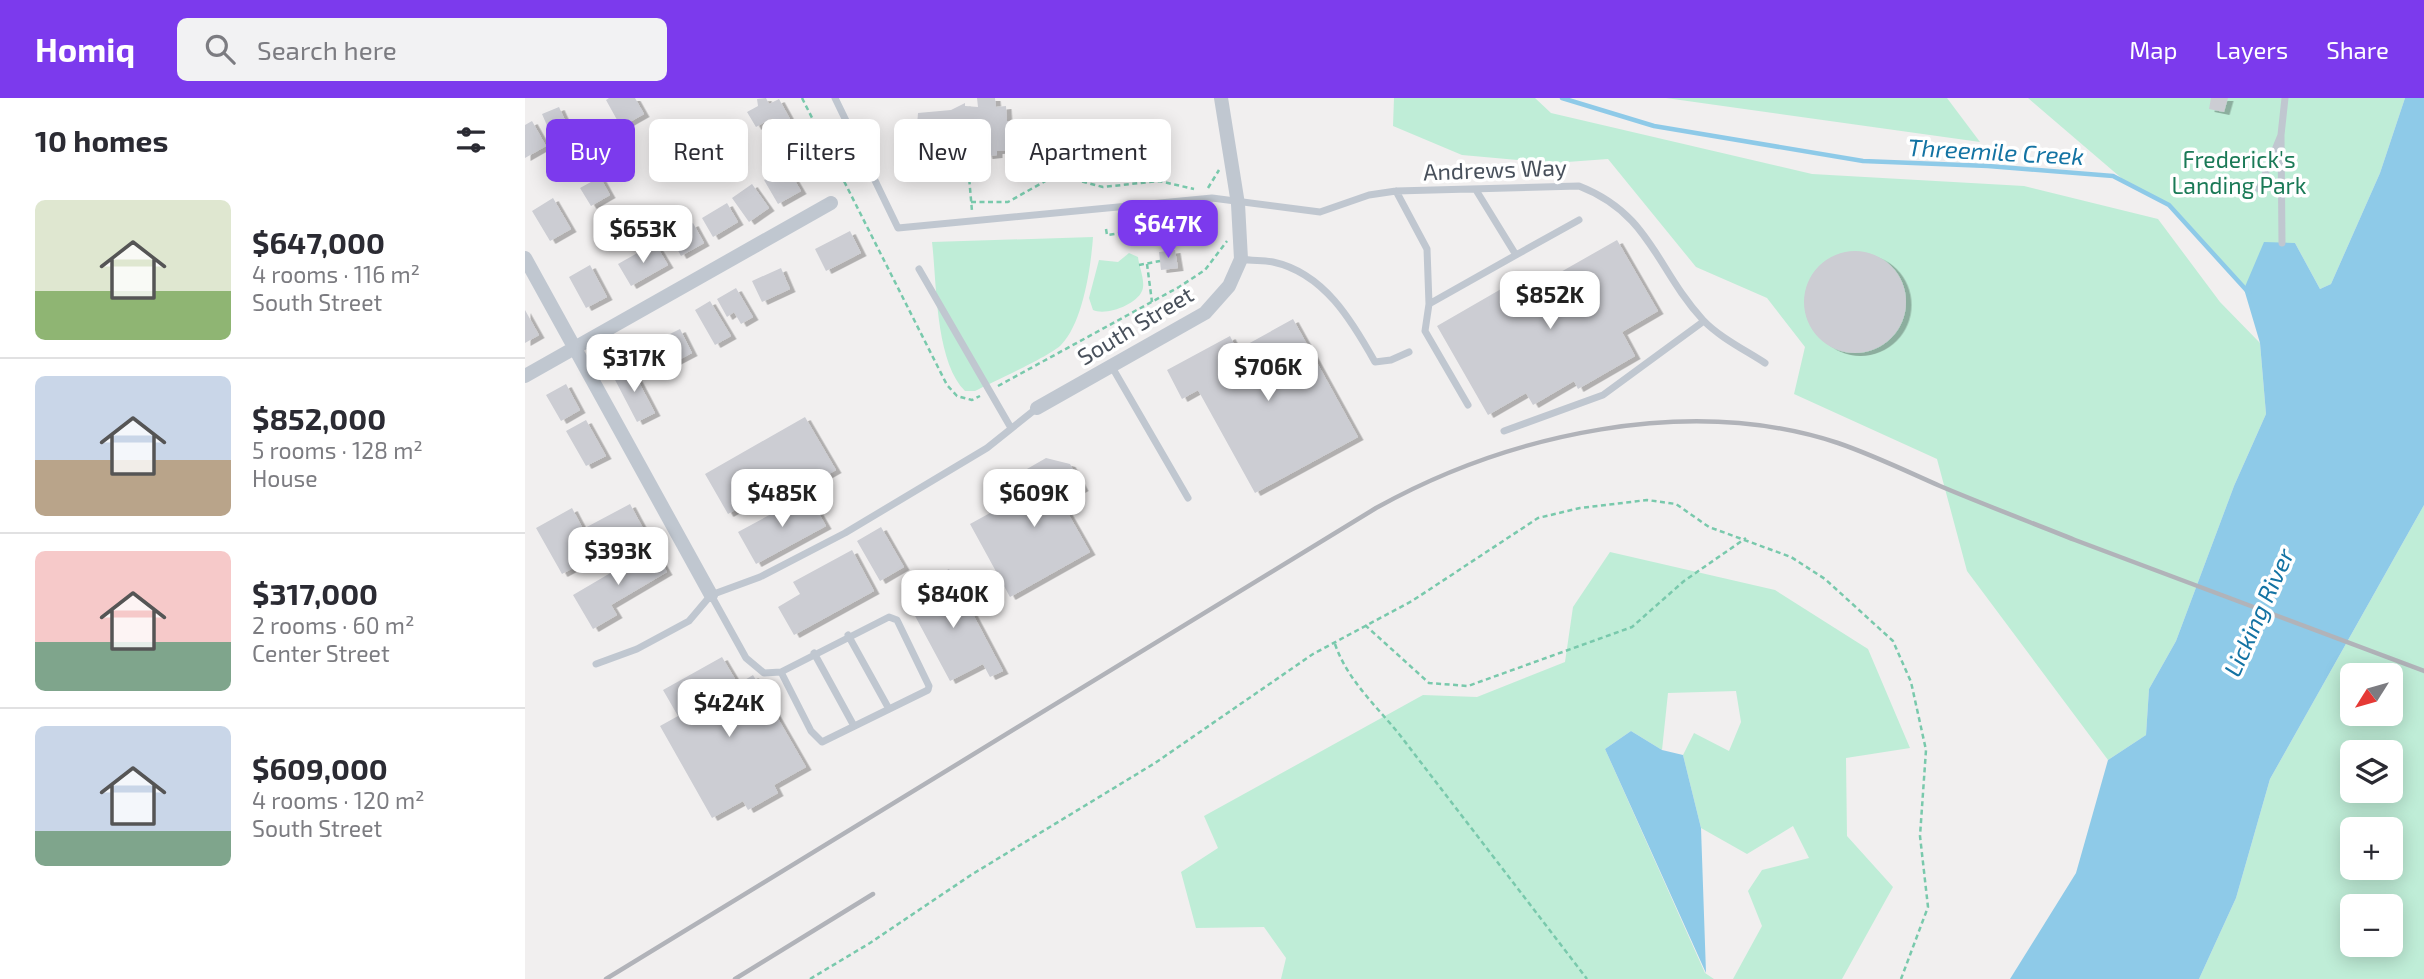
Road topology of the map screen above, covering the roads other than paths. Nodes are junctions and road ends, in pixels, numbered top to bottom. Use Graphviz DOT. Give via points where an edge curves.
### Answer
graph roads {
  1 [pos="835,98"];
  2 [pos="1221,98"];
  3 [pos="2285,98"];
  4 [pos="2281,135"];
  5 [pos="2259,189"];
  6 [pos="1476,190"];
  7 [pos="1396,191"];
  8 [pos="1231,202"];
  9 [pos="831,203"];
  10 [pos="1579,220"];
  11 [pos="2282,243"];
  12 [pos="1516,255"];
  13 [pos="525,258"];
  14 [pos="1241,259"];
  15 [pos="919,269"];
  16 [pos="1429,304"];
  17 [pos="1704,321"];
  18 [pos="575,347"];
  19 [pos="1409,352"];
  20 [pos="1765,363"];
  21 [pos="1112,366"];
  22 [pos="525,376"];
  23 [pos="1468,405"];
  24 [pos="1037,408"];
  25 [pos="1011,428"];
  26 [pos="1504,431"];
  27 [pos="1188,498"];
  28 [pos="711,595"];
  29 [pos="848,635"];
  30 [pos="814,653"];
  31 [pos="596,664"];
  32 [pos="781,672"];
  33 [pos="889,709"];
  34 [pos="854,726"];
  1 -- 8 [label="lane, Andrews Way" via="898,228 1212,198"];
  2 -- 8 [label="street, South Street"];
  3 -- 4 [label="lane"];
  4 -- 5 [label="lane"];
  4 -- 11 [label="lane"];
  6 -- 7 [label="lane, Andrews Way"];
  6 -- 12 [label="lane"];
  6 -- 17 [label="lane, Andrews Way" via="1557,184 1605,196 1629,214"];
  7 -- 8 [label="lane, Andrews Way" via="1320,212"];
  7 -- 16 [label="lane" via="1427,249"];
  8 -- 14 [label="street, South Street"];
  9 -- 18 [label="street"];
  10 -- 12 [label="lane"];
  12 -- 16 [label="lane"];
  13 -- 18 [label="street"];
  14 -- 19 [label="lane" via="1282,264 1321,287 1342,307 1375,362"];
  14 -- 21 [label="street, South Street" via="1229,286 1205,313"];
  15 -- 25 [label="lane"];
  16 -- 23 [label="lane" via="1425,331"];
  17 -- 20 [label="lane, Andrews Way"];
  17 -- 26 [label="lane" via="1603,395"];
  18 -- 22 [label="street"];
  18 -- 28 [label="street"];
  21 -- 24 [label="street, South Street"];
  21 -- 27 [label="lane"];
  24 -- 25 [label="lane"];
  25 -- 28 [label="lane" via="987,448 845,533 760,577"];
  28 -- 31 [label="lane" via="689,621 637,649"];
  28 -- 32 [label="lane" via="746,658 764,673"];
  29 -- 30 [label="lane"];
  29 -- 33 [label="lane"];
  29 -- 33 [label="lane" via="889,617 897,620 929,686"];
  30 -- 32 [label="lane"];
  30 -- 34 [label="lane"];
  32 -- 34 [label="lane" via="816,738 822,742"];
  33 -- 34 [label="lane"];
}
